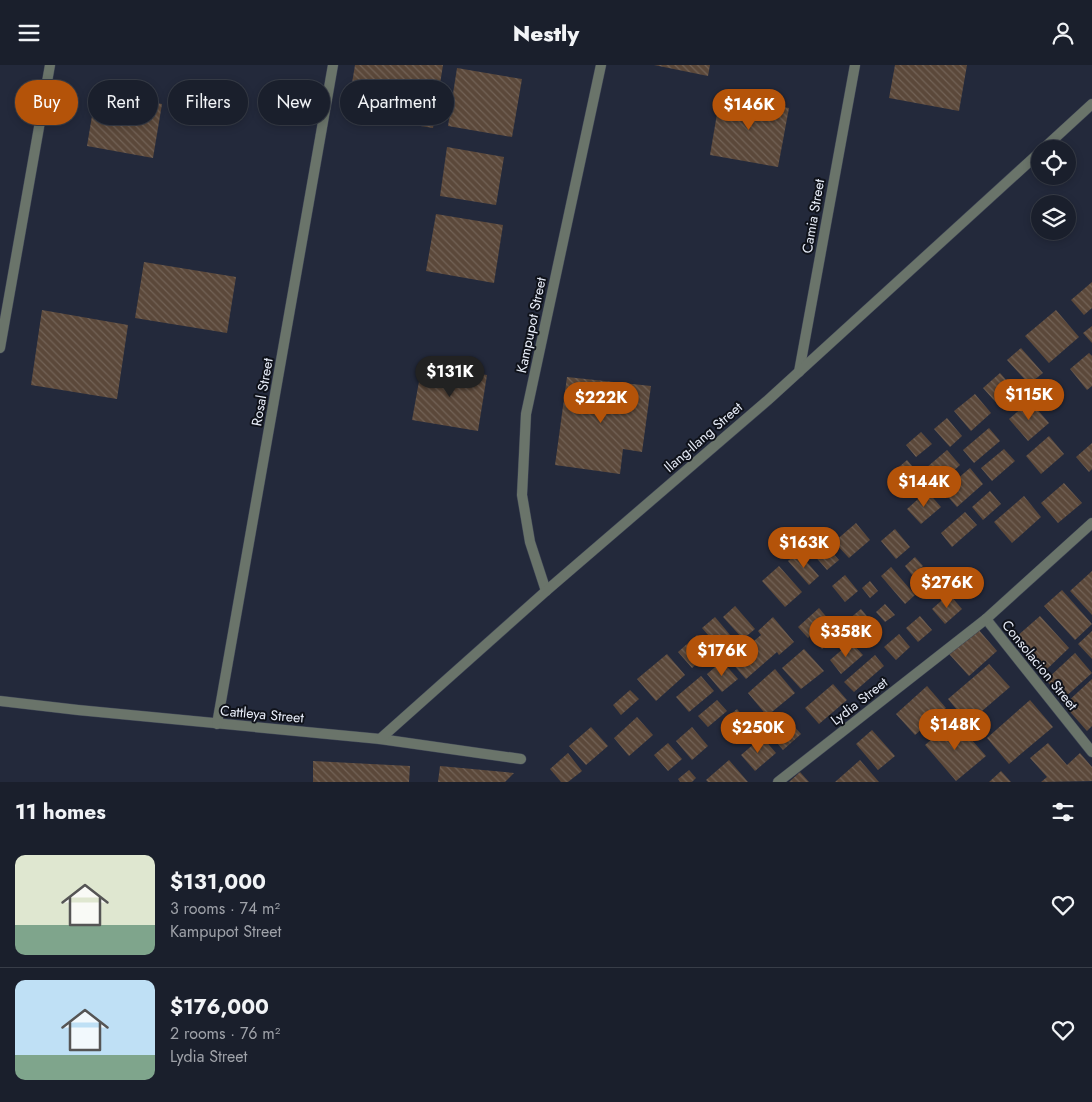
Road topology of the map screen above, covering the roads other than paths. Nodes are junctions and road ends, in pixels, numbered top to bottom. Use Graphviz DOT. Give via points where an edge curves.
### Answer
graph roads {
  1 [pos="50,65"];
  2 [pos="333,65"];
  3 [pos="601,65"];
  4 [pos="855,65"];
  5 [pos="1092,104"];
  6 [pos="1053,140"];
  7 [pos="1031,159"];
  8 [pos="0,348"];
  9 [pos="799,372"];
  10 [pos="1092,523"];
  11 [pos="546,591"];
  12 [pos="986,619"];
  13 [pos="0,701"];
  14 [pos="217,724"];
  15 [pos="380,739"];
  16 [pos="1092,752"];
  17 [pos="521,759"];
  18 [pos="778,782"];
  1 -- 8 [label="street"];
  2 -- 14 [label="street, Rosal Street"];
  3 -- 11 [label="street, Kampupot Street" via="526,414 522,495 530,542"];
  4 -- 9 [label="street, Camia Street"];
  5 -- 6 [label="street"];
  7 -- 9 [label="street, Ilang-Ilang Street"];
  9 -- 11 [label="street, Ilang-Ilang Street"];
  10 -- 12 [label="street, Lydia Street"];
  11 -- 15 [label="street, Ilang-Ilang Street"];
  12 -- 16 [label="street, Consolacion Street"];
  12 -- 18 [label="street, Lydia Street"];
  13 -- 14 [label="street, Cattleya Street"];
  14 -- 15 [label="street, Cattleya Street"];
  15 -- 17 [label="street, Cattleya Street"];
}
